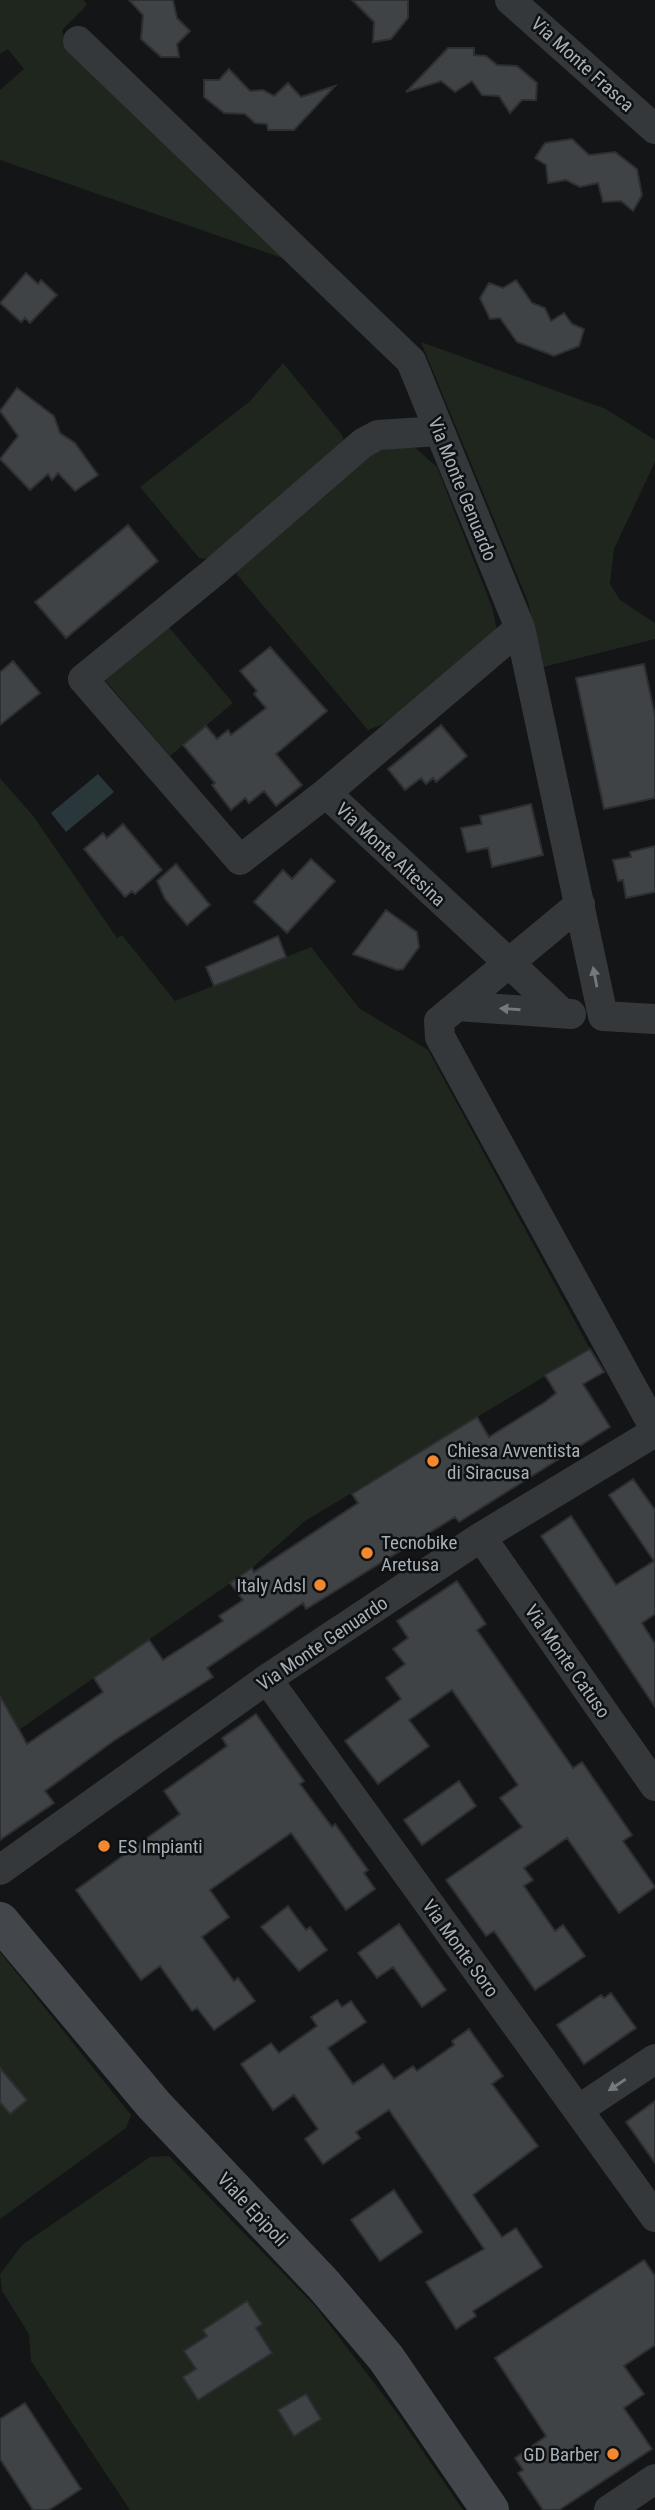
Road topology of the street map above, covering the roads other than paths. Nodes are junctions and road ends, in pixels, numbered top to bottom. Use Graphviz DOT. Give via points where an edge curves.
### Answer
graph roads {
  1 [pos="510,0"];
  2 [pos="78,41"];
  3 [pos="655,129"];
  4 [pos="439,431"];
  5 [pos="520,628"];
  6 [pos="326,793"];
  7 [pos="580,904"];
  8 [pos="509,963"];
  9 [pos="457,1006"];
  10 [pos="562,1013"];
  11 [pos="603,1016"];
  12 [pos="655,1019"];
  13 [pos="655,1430"];
  14 [pos="481,1537"];
  15 [pos="267,1679"];
  16 [pos="655,1786"];
  17 [pos="0,1870"];
  18 [pos="0,1921"];
  19 [pos="655,2059"];
  20 [pos="578,2110"];
  21 [pos="655,2217"];
  22 [pos="655,2479"];
  23 [pos="490,2510"];
  24 [pos="609,2510"];
  1 -- 3 [label="street, Via Monte Frasca"];
  2 -- 4 [label="street, Via Monte Genuardo" via="411,361"];
  4 -- 5 [label="street, Via Monte Genuardo"];
  4 -- 6 [label="street, Via Monte Altesina" via="378,435 363,443 83,679 240,860"];
  5 -- 6 [label="street"];
  5 -- 7 [label="street, Via Monte Genuardo"];
  6 -- 8 [label="street, Via Monte Altesina"];
  7 -- 8 [label="street"];
  11 -- 7 [label="street, Via Monte Genuardo, one-way"];
  8 -- 9 [label="street"];
  8 -- 10 [label="street, Via Monte Altesina"];
  10 -- 9 [label="street, one-way"];
  9 -- 13 [label="street" via="439,1021 440,1037"];
  10 -- 11 [label="street"];
  11 -- 12 [label="street"];
  13 -- 14 [label="street, Via Monte Genuardo"];
  14 -- 15 [label="street, Via Monte Genuardo"];
  14 -- 16 [label="street, Via Monte Catuso"];
  15 -- 17 [label="street, Via Monte Genuardo"];
  15 -- 20 [label="street, Via Monte Soro"];
  18 -- 23 [label="main road, Viale Epipoli" via="154,2105 324,2285 386,2358"];
  19 -- 20 [label="street, one-way"];
  20 -- 21 [label="street, Via Monte Soro"];
  22 -- 24 [label="street"];
}
